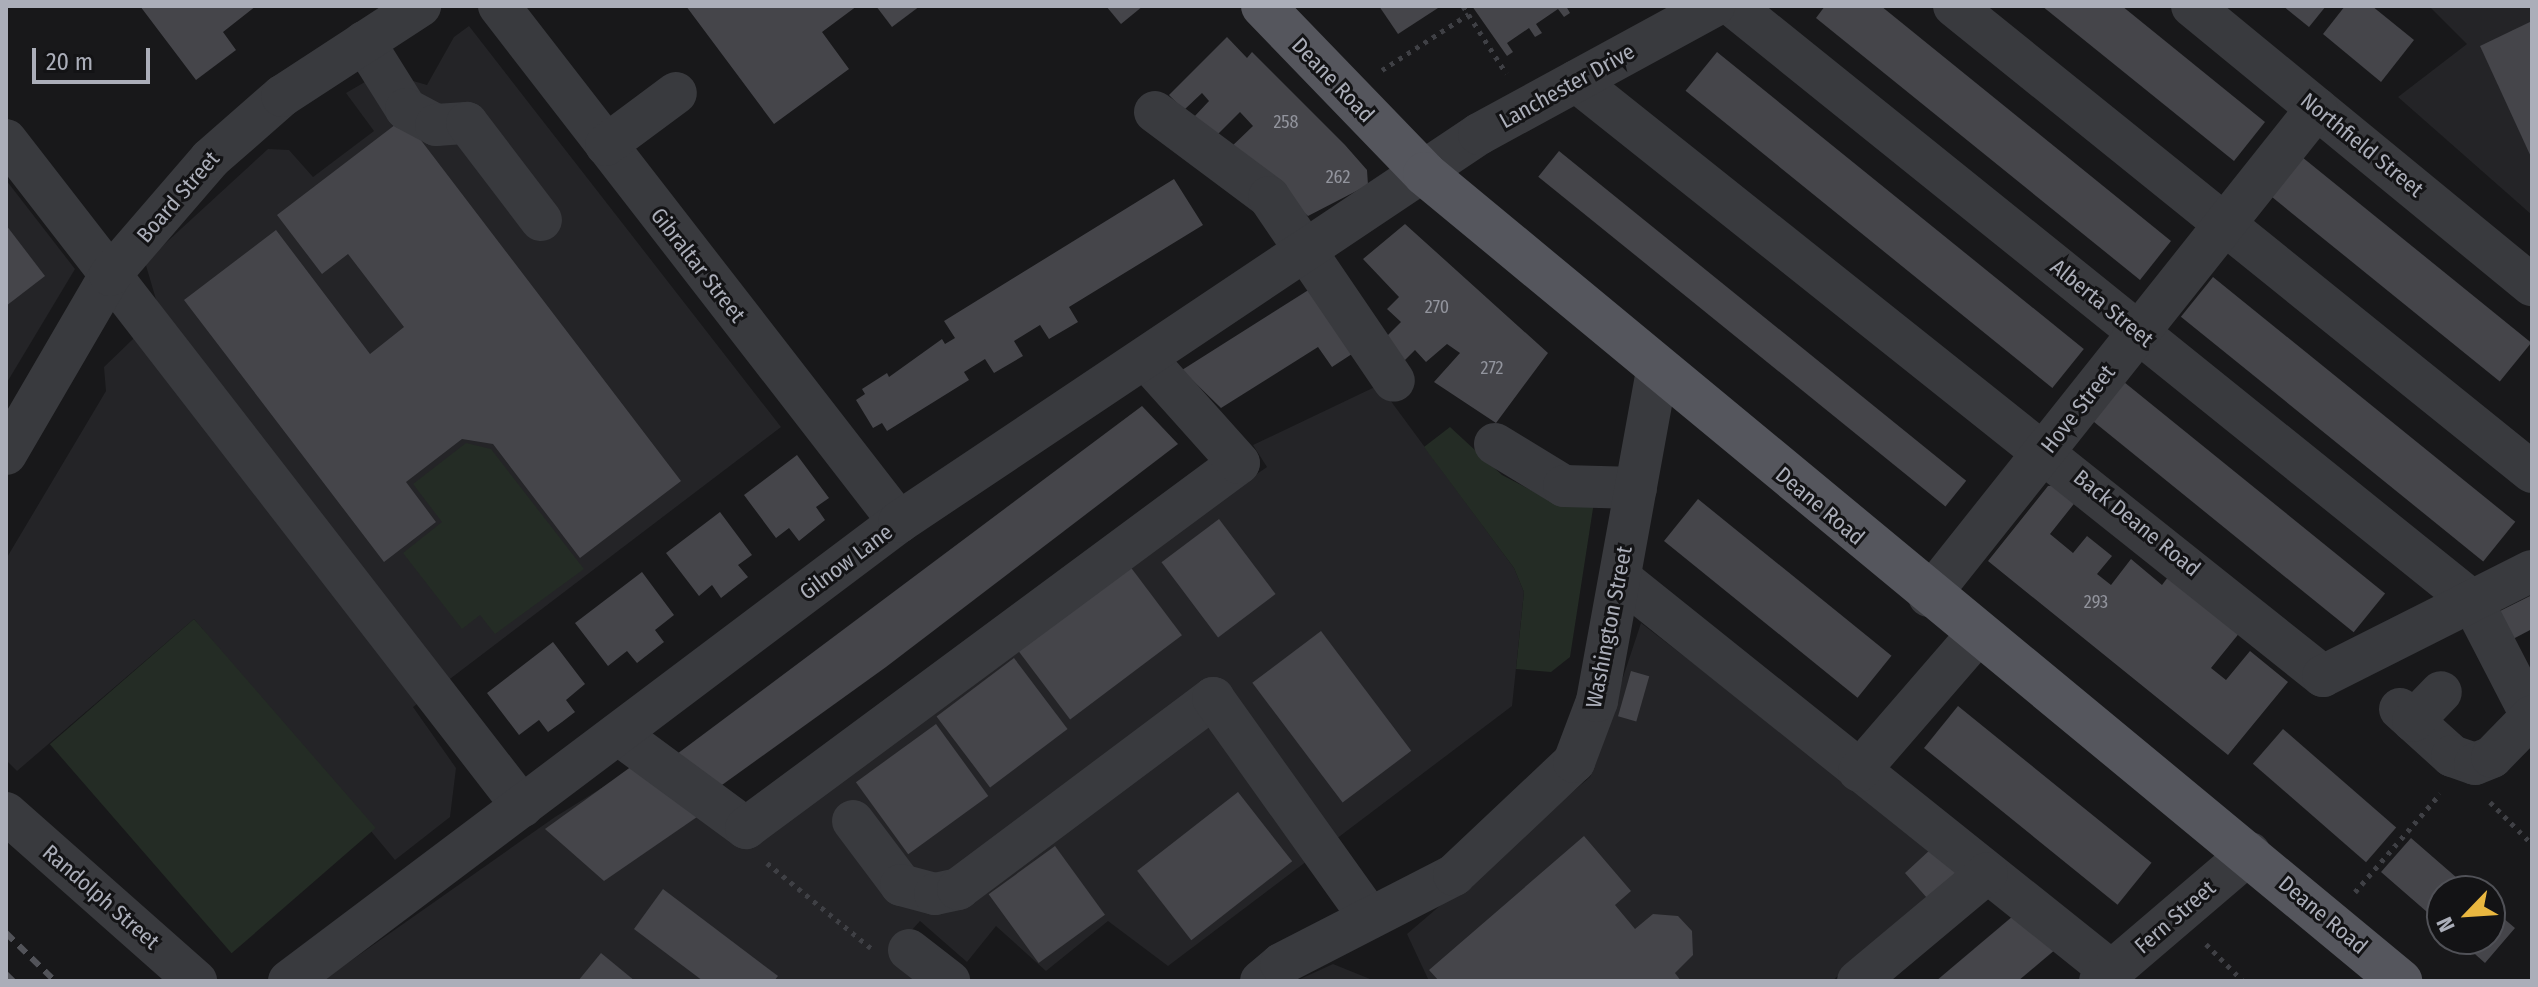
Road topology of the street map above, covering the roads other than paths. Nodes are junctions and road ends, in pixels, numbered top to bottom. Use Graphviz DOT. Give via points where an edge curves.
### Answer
graph roads {
  1 [pos="420,6"];
  2 [pos="499,6"];
  3 [pos="1263,6"];
  4 [pos="1714,6"];
  5 [pos="1733,6"];
  6 [pos="1954,6"];
  7 [pos="2192,6"];
  8 [pos="364,42"];
  9 [pos="1576,81"];
  10 [pos="676,93"];
  11 [pos="2317,108"];
  12 [pos="1155,112"];
  13 [pos="6,140"];
  14 [pos="606,145"];
  15 [pos="1425,174"];
  16 [pos="541,220"];
  17 [pos="2225,223"];
  18 [pos="1308,251"];
  19 [pos="110,275"];
  20 [pos="2532,285"];
  21 [pos="2139,333"];
  22 [pos="1146,359"];
  23 [pos="1657,371"];
  24 [pos="1394,381"];
  25 [pos="1495,444"];
  26 [pos="2046,449"];
  27 [pos="6,454"];
  28 [pos="2532,472"];
  29 [pos="1636,488"];
  30 [pos="899,522"];
  31 [pos="2532,571"];
  32 [pos="1620,578"];
  33 [pos="1929,596"];
  34 [pos="2472,601"];
  35 [pos="1977,635"];
  36 [pos="2418,707"];
  37 [pos="2532,716"];
  38 [pos="618,734"];
  39 [pos="1859,771"];
  40 [pos="522,806"];
  41 [pos="6,813"];
  42 [pos="853,821"];
  43 [pos="2250,853"];
  44 [pos="1987,873"];
  45 [pos="1370,918"];
  46 [pos="909,950"];
  47 [pos="2106,976"];
  48 [pos="196,981"];
  49 [pos="289,981"];
  50 [pos="949,981"];
  51 [pos="1261,981"];
  52 [pos="1858,981"];
  53 [pos="2400,981"];
  1 -- 8 [label="street, Board Street"];
  2 -- 14 [label="street, Gibraltar Street"];
  3 -- 15 [label="main road, Deane Road"];
  4 -- 9 [label="street, Lanchester Drive"];
  5 -- 21 [label="street, Alberta Street"];
  6 -- 17 [label="street"];
  7 -- 11 [label="street, Northfield Street"];
  8 -- 16 [label="street" via="406,109 436,125 467,123"];
  8 -- 19 [label="street, Board Street" via="246,125"];
  9 -- 15 [label="street, Lanchester Drive"];
  9 -- 26 [label="street, Back Deane Road"];
  10 -- 14 [label="street"];
  11 -- 17 [label="street, Hove Street"];
  11 -- 20 [label="street, Northfield Street"];
  12 -- 18 [label="street" via="1220,182 1269,197"];
  13 -- 19 [label="street"];
  14 -- 30 [label="street, Gibraltar Street" via="711,252"];
  15 -- 18 [label="street, Gilnow Lane"];
  15 -- 23 [label="main road, Deane Road"];
  17 -- 21 [label="street, Hove Street"];
  17 -- 28 [label="street"];
  18 -- 22 [label="street, Gilnow Lane"];
  18 -- 24 [label="street"];
  19 -- 27 [label="street, Board Street"];
  19 -- 40 [label="street"];
  21 -- 26 [label="street, Hove Street"];
  21 -- 34 [label="street, Alberta Street"];
  22 -- 30 [label="street, Gilnow Lane"];
  22 -- 38 [label="street" via="1239,463 746,828"];
  23 -- 29 [label="street, Washington Street"];
  23 -- 33 [label="main road, Deane Road"];
  25 -- 29 [label="street" via="1564,486"];
  26 -- 33 [label="street, Hove Street"];
  26 -- 34 [label="street, Back Deane Road" via="2323,676"];
  29 -- 32 [label="street, Washington Street"];
  30 -- 38 [label="street, Gilnow Lane"];
  31 -- 34 [label="street, Back Deane Road"];
  32 -- 39 [label="street"];
  32 -- 45 [label="street, Washington Street" via="1597,701 1574,762 1454,875"];
  33 -- 35 [label="main road, Deane Road"];
  34 -- 37 [label="street"];
  35 -- 39 [label="street"];
  35 -- 43 [label="main road, Deane Road"];
  36 -- 37 [label="street" via="2452,756 2475,764 2492,757"];
  38 -- 40 [label="street, Gilnow Lane"];
  39 -- 44 [label="street"];
  40 -- 49 [label="street, Gilnow Lane"];
  41 -- 48 [label="street, Randolph Street"];
  42 -- 45 [label="street" via="901,885 935,894 958,889 1213,698"];
  43 -- 47 [label="street, Fern Street"];
  43 -- 53 [label="main road, Deane Road"];
  44 -- 47 [label="street"];
  44 -- 52 [label="street"];
  45 -- 51 [label="street, Washington Street" via="1281,964"];
  46 -- 50 [label="street"];
}
